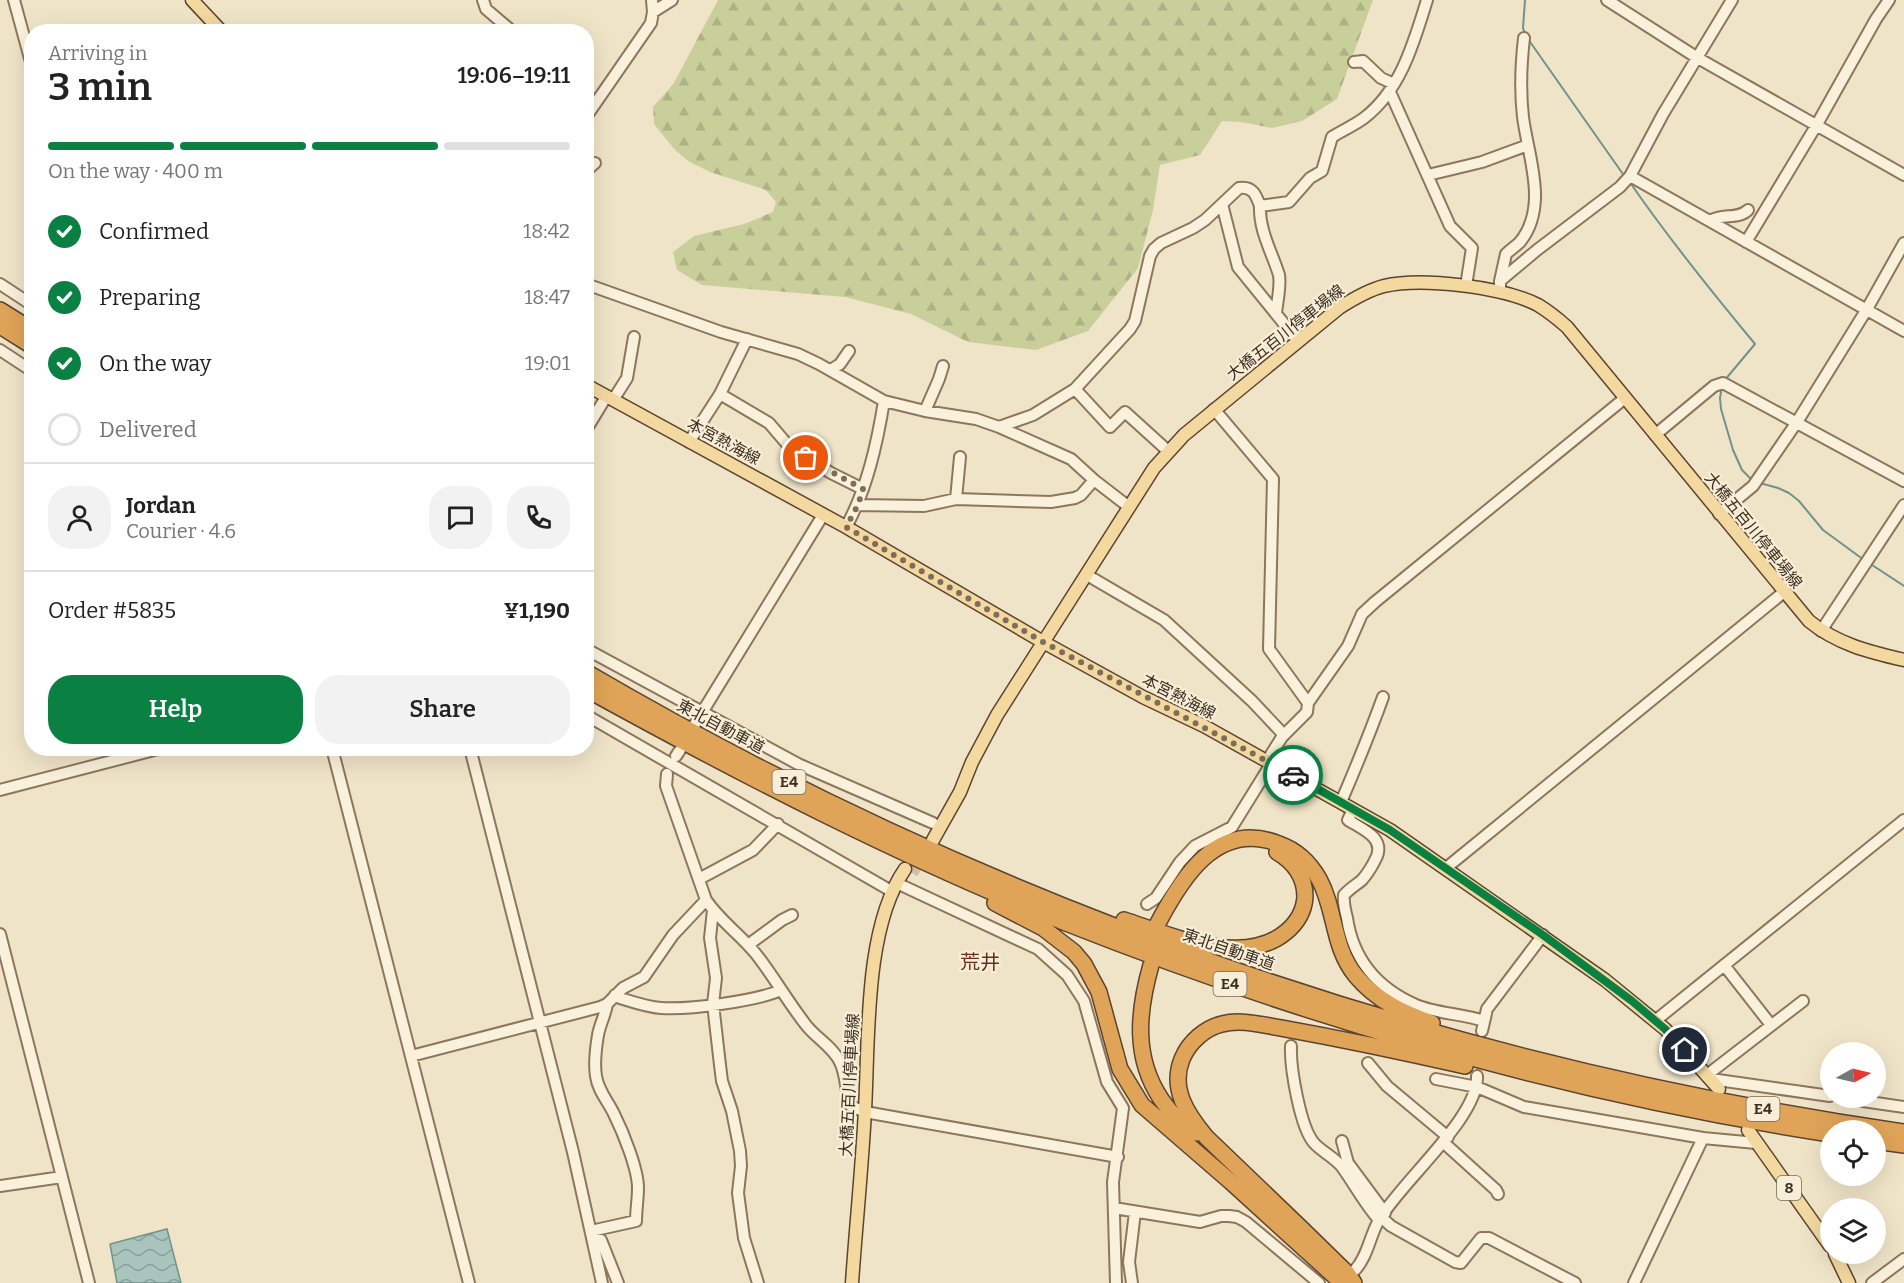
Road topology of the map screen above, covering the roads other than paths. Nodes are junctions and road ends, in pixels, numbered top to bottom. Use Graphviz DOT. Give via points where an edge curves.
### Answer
graph roads {
  1 [pos="14,0"];
  2 [pos="192,0"];
  3 [pos="483,0"];
  4 [pos="652,0"];
  5 [pos="672,0"];
  6 [pos="1427,0"];
  7 [pos="1607,0"];
  8 [pos="1732,0"];
  9 [pos="1889,0"];
  10 [pos="654,12"];
  11 [pos="214,24"];
  12 [pos="504,24"];
  13 [pos="24,37"];
  14 [pos="1524,38"];
  15 [pos="1696,57"];
  16 [pos="1354,62"];
  17 [pos="1392,88"];
  18 [pos="594,105"];
  19 [pos="1816,126"];
  20 [pos="1528,145"];
  21 [pos="1428,175"];
  22 [pos="1904,175"];
  23 [pos="1630,176"];
  24 [pos="1222,204"];
  25 [pos="1260,206"];
  26 [pos="1748,210"];
  27 [pos="1710,221"];
  28 [pos="1746,242"];
  29 [pos="1904,243"];
  30 [pos="0,284"];
  31 [pos="1466,286"];
  32 [pos="1500,286"];
  33 [pos="594,287"];
  34 [pos="24,300"];
  35 [pos="1867,309"];
  36 [pos="0,310"];
  37 [pos="1276,314"];
  38 [pos="24,325"];
  39 [pos="0,326"];
  40 [pos="1904,331"];
  41 [pos="634,337"];
  42 [pos="747,339"];
  43 [pos="24,341"];
  44 [pos="1298,341"];
  45 [pos="0,350"];
  46 [pos="849,351"];
  47 [pos="24,366"];
  48 [pos="943,366"];
  49 [pos="831,370"];
  50 [pos="594,390"];
  51 [pos="1075,390"];
  52 [pos="720,394"];
  53 [pos="609,398"];
  54 [pos="1625,398"];
  55 [pos="884,401"];
  56 [pos="1214,409"];
  57 [pos="925,411"];
  58 [pos="594,419"];
  59 [pos="1797,422"];
  60 [pos="999,427"];
  61 [pos="1655,435"];
  62 [pos="689,442"];
  63 [pos="1168,451"];
  64 [pos="960,457"];
  65 [pos="1094,480"];
  66 [pos="1904,481"];
  67 [pos="863,489"];
  68 [pos="957,500"];
  69 [pos="1904,504"];
  70 [pos="858,505"];
  71 [pos="1129,507"];
  72 [pos="1719,514"];
  73 [pos="823,515"];
  74 [pos="846,527"];
  75 [pos="1087,575"];
  76 [pos="1784,592"];
  77 [pos="1821,631"];
  78 [pos="1043,642"];
  79 [pos="594,652"];
  80 [pos="1904,660"];
  81 [pos="594,676"];
  82 [pos="594,693"];
  83 [pos="1383,697"];
  84 [pos="1308,703"];
  85 [pos="703,711"];
  86 [pos="594,720"];
  87 [pos="695,724"];
  88 [pos="1284,735"];
  89 [pos="131,756"];
  90 [pos="334,756"];
  91 [pos="472,756"];
  92 [pos="972,762"];
  93 [pos="1269,763"];
  94 [pos="667,774"];
  95 [pos="0,790"];
  96 [pos="1341,802"];
  97 [pos="1353,809"];
  98 [pos="1904,820"];
  99 [pos="933,823"];
  100 [pos="778,824"];
  101 [pos="855,829"];
  102 [pos="1446,868"];
  103 [pos="909,871"];
  104 [pos="699,879"];
  105 [pos="998,880"];
  106 [pos="898,889"];
  107 [pos="706,900"];
  108 [pos="1147,903"];
  109 [pos="713,910"];
  110 [pos="792,915"];
  111 [pos="0,934"];
  112 [pos="1543,935"];
  113 [pos="748,945"];
  114 [pos="1724,965"];
  115 [pos="781,990"];
  116 [pos="615,995"];
  117 [pos="1803,1001"];
  118 [pos="607,1004"];
  119 [pos="713,1004"];
  120 [pos="1655,1021"];
  121 [pos="540,1023"];
  122 [pos="1770,1025"];
  123 [pos="1291,1046"];
  124 [pos="411,1056"];
  125 [pos="1368,1063"];
  126 [pos="1436,1079"];
  127 [pos="1477,1081"];
  128 [pos="1713,1081"];
  129 [pos="1622,1087"];
  130 [pos="1820,1095"];
  131 [pos="1886,1104"];
  132 [pos="1904,1107"];
  133 [pos="865,1112"];
  134 [pos="1160,1120"];
  135 [pos="1748,1130"];
  136 [pos="1820,1132"];
  137 [pos="1904,1132"];
  138 [pos="1206,1137"];
  139 [pos="1703,1138"];
  140 [pos="1445,1139"];
  141 [pos="1342,1141"];
  142 [pos="1756,1143"];
  143 [pos="1886,1143"];
  144 [pos="1904,1145"];
  145 [pos="1118,1157"];
  146 [pos="62,1177"];
  147 [pos="0,1186"];
  148 [pos="1498,1194"];
  149 [pos="1114,1208"];
  150 [pos="1135,1212"];
  151 [pos="1382,1217"];
  152 [pos="1820,1232"];
  153 [pos="592,1234"];
  154 [pos="1904,1259"];
  155 [pos="1840,1264"];
  156 [pos="1355,1276"];
  157 [pos="89,1283"];
  158 [pos="469,1283"];
  159 [pos="602,1283"];
  160 [pos="618,1283"];
  161 [pos="758,1283"];
  162 [pos="852,1283"];
  163 [pos="1116,1283"];
  164 [pos="1132,1283"];
  165 [pos="1319,1283"];
  166 [pos="1342,1283"];
  167 [pos="1575,1283"];
  168 [pos="1634,1283"];
  169 [pos="1849,1283"];
  170 [pos="1872,1283"];
  1 -- 13 [label="street"];
  2 -- 11 [label="main road"];
  3 -- 12 [label="street" via="486,9"];
  4 -- 10 [label="street"];
  5 -- 10 [label="street"];
  6 -- 17 [label="street" via="1411,51"];
  7 -- 15 [label="street"];
  8 -- 15 [label="street"];
  9 -- 19 [label="street"];
  10 -- 18 [label="street" via="645,32"];
  14 -- 20 [label="street" via="1521,89"];
  15 -- 19 [label="street"];
  15 -- 23 [label="street"];
  16 -- 17 [label="street" via="1363,61"];
  17 -- 21 [label="street"];
  17 -- 25 [label="street" via="1364,118 1332,137 1322,171 1310,178 1289,202"];
  19 -- 22 [label="street"];
  19 -- 28 [label="street"];
  20 -- 21 [label="street" via="1482,162"];
  20 -- 32 [label="street" via="1536,199 1526,232 1506,254"];
  21 -- 31 [label="street" via="1450,226 1472,248"];
  23 -- 27 [label="street"];
  23 -- 32 [label="street" via="1537,249"];
  24 -- 25 [label="street" via="1235,190 1247,188 1254,192"];
  24 -- 37 [label="street" via="1238,267"];
  24 -- 51 [label="street" via="1193,228 1154,249 1135,321"];
  25 -- 37 [label="street" via="1279,278"];
  26 -- 27 [label="street"];
  27 -- 28 [label="street"];
  28 -- 35 [label="street"];
  29 -- 35 [label="street"];
  30 -- 34 [label="street"];
  31 -- 32 [label="main road, 大橋五百川停車場線"];
  31 -- 44 [label="main road, 大橋五百川停車場線" via="1401,283 1372,290 1339,308"];
  32 -- 54 [label="main road, 大橋五百川停車場線" via="1537,305 1567,327"];
  33 -- 42 [label="street"];
  35 -- 40 [label="street"];
  35 -- 59 [label="street"];
  36 -- 38 [label="highway"];
  37 -- 44 [label="street"];
  39 -- 43 [label="highway"];
  41 -- 53 [label="street" via="627,378"];
  42 -- 49 [label="street" via="798,354"];
  42 -- 52 [label="street"];
  44 -- 56 [label="main road, 大橋五百川停車場線"];
  45 -- 47 [label="street"];
  46 -- 49 [label="street"];
  48 -- 57 [label="street"];
  49 -- 55 [label="street"];
  50 -- 53 [label="main road, 本宮熱海線"];
  51 -- 60 [label="street" via="1033,415"];
  51 -- 63 [label="street" via="1110,427 1125,412"];
  52 -- 62 [label="street"];
  52 -- 67 [label="street" via="764,418 798,453"];
  53 -- 58 [label="street"];
  53 -- 62 [label="main road, 本宮熱海線"];
  54 -- 61 [label="main road, 大橋五百川停車場線"];
  54 -- 84 [label="street" via="1362,614 1348,646"];
  55 -- 57 [label="street"];
  55 -- 67 [label="street"];
  56 -- 63 [label="main road, 大橋五百川停車場線"];
  56 -- 84 [label="street" via="1273,479 1269,649"];
  57 -- 60 [label="street"];
  59 -- 61 [label="street" via="1734,387 1719,383"];
  59 -- 66 [label="street"];
  59 -- 72 [label="street" via="1753,486"];
  60 -- 65 [label="street" via="1065,456"];
  61 -- 72 [label="main road, 大橋五百川停車場線"];
  62 -- 73 [label="main road, 本宮熱海線"];
  63 -- 71 [label="main road, 大橋五百川停車場線"];
  64 -- 68 [label="street"];
  65 -- 68 [label="street" via="1081,495 1051,502"];
  65 -- 71 [label="street"];
  67 -- 70 [label="street"];
  68 -- 70 [label="street" via="924,506"];
  69 -- 77 [label="street"];
  70 -- 74 [label="street"];
  71 -- 75 [label="main road, 大橋五百川停車場線"];
  72 -- 76 [label="main road, 大橋五百川停車場線"];
  73 -- 74 [label="main road, 本宮熱海線"];
  73 -- 85 [label="street"];
  74 -- 78 [label="main road, 本宮熱海線"];
  75 -- 78 [label="main road, 大橋五百川停車場線"];
  75 -- 88 [label="street" via="1164,620 1252,700"];
  76 -- 77 [label="main road, 大橋五百川停車場線"];
  76 -- 102 [label="street"];
  77 -- 80 [label="main road, 大橋五百川停車場線" via="1844,644"];
  78 -- 92 [label="main road, 大橋五百川停車場線"];
  78 -- 93 [label="main road, 本宮熱海線"];
  79 -- 85 [label="street"];
  81 -- 105 [label="highway, 東北自動車道 / E4" via="804,789"];
  82 -- 101 [label="highway, 東北自動車道 / E4" via="709,757"];
  83 -- 96 [label="street"];
  84 -- 88 [label="street" via="1306,712"];
  85 -- 87 [label="street"];
  85 -- 99 [label="street" via="798,764"];
  86 -- 100 [label="street"];
  88 -- 93 [label="street"];
  89 -- 95 [label="street"];
  90 -- 124 [label="street"];
  91 -- 121 [label="street"];
  92 -- 99 [label="main road, 大橋五百川停車場線"];
  92 -- 99 [label="main road, 大橋五百川停車場線" via="960,792 929,838"];
  93 -- 96 [label="main road, 本宮熱海線"];
  93 -- 108 [label="street" via="1232,827 1195,846 1156,898"];
  94 -- 104 [label="street" via="666,786"];
  96 -- 97 [label="main road, 本宮熱海線"];
  97 -- 102 [label="main road, 本宮熱海線"];
  97 -- 112 [label="street" via="1348,820 1374,837 1379,848 1373,865 1344,895 1348,928 1356,953 1390,990 1417,1006 1468,1016 1483,1026 1487,1009"];
  98 -- 114 [label="street"];
  100 -- 104 [label="street" via="753,850"];
  100 -- 106 [label="street"];
  101 -- 129 [label="highway, 東北自動車道 / E4" via="1054,918 1194,971 1397,1037 1497,1064"];
  101 -- 134 [label="highway" via="934,874 1043,928 1074,952 1099,992 1120,1069 1138,1100"];
  102 -- 112 [label="main road, 本宮熱海線"];
  103 -- 106 [label="main road, 大橋五百川停車場線" via="898,880"];
  104 -- 107 [label="street"];
  105 -- 129 [label="highway, 東北自動車道 / E4" via="1144,939 1348,1008"];
  105 -- 129 [label="highway" via="1168,935 1229,949 1265,944 1289,930 1302,910 1302,880 1292,863 1277,852 1250,847 1214,860 1196,876 1161,927 1182,880 1212,850 1243,839 1273,841 1299,855 1318,877 1343,956 1356,976 1380,998 1408,1014 1553,1058"];
  106 -- 133 [label="main road, 大橋五百川停車場線" via="883,918 873,969"];
  106 -- 145 [label="street" via="1038,949 1075,985 1084,1001 1107,1082 1123,1108"];
  107 -- 109 [label="street"];
  107 -- 116 [label="street" via="673,935 644,977"];
  109 -- 113 [label="street"];
  109 -- 119 [label="street"];
  110 -- 113 [label="street"];
  111 -- 146 [label="street"];
  112 -- 120 [label="main road, 本宮熱海線"];
  113 -- 115 [label="street"];
  114 -- 120 [label="street"];
  114 -- 122 [label="street"];
  115 -- 119 [label="street" via="768,996"];
  115 -- 133 [label="street" via="816,1037 835,1053 843,1069 851,1106"];
  116 -- 118 [label="street"];
  116 -- 119 [label="street" via="661,1008"];
  117 -- 122 [label="street"];
  118 -- 121 [label="street"];
  118 -- 153 [label="street" via="598,1033 596,1078 622,1129 637,1180 636,1221"];
  119 -- 161 [label="street" via="722,1081 740,1151 738,1193 744,1238"];
  120 -- 128 [label="main road, 本宮熱海線"];
  121 -- 124 [label="street"];
  121 -- 153 [label="street"];
  122 -- 128 [label="street"];
  123 -- 151 [label="street" via="1290,1059 1307,1132"];
  124 -- 158 [label="street"];
  125 -- 140 [label="street" via="1387,1086"];
  126 -- 127 [label="street"];
  127 -- 139 [label="street" via="1524,1107"];
  127 -- 140 [label="street"];
  128 -- 130 [label="street"];
  129 -- 136 [label="highway, 東北自動車道 / E4" via="1714,1114"];
  129 -- 137 [label="highway, 東北自動車道 / E4"];
  129 -- 138 [label="highway" via="1548,1083 1306,1032 1233,1022 1201,1034 1180,1064 1181,1098"];
  131 -- 132 [label="street"];
  133 -- 145 [label="street"];
  133 -- 162 [label="main road, 大橋五百川停車場線"];
  134 -- 138 [label="highway" via="1140,1080 1132,1044 1132,1013 1147,964 1140,1029 1146,1070 1168,1109 1185,1127"];
  134 -- 166 [label="highway"];
  135 -- 142 [label="main road, 8"];
  138 -- 156 [label="highway"];
  139 -- 142 [label="street"];
  139 -- 168 [label="street"];
  140 -- 148 [label="street"];
  140 -- 151 [label="street"];
  141 -- 151 [label="street" via="1348,1163"];
  142 -- 152 [label="main road, 8"];
  143 -- 144 [label="highway"];
  145 -- 149 [label="street" via="1113,1182"];
  146 -- 147 [label="street"];
  146 -- 157 [label="street"];
  149 -- 150 [label="street"];
  149 -- 163 [label="street"];
  150 -- 164 [label="street" via="1129,1262"];
  150 -- 165 [label="street" via="1200,1222 1221,1216 1237,1217"];
  151 -- 156 [label="street"];
  151 -- 167 [label="street" via="1455,1262 1461,1263 1481,1238 1489,1238"];
  153 -- 159 [label="street"];
  153 -- 160 [label="street" via="601,1240"];
  154 -- 170 [label="street"];
  155 -- 169 [label="main road"];
}
